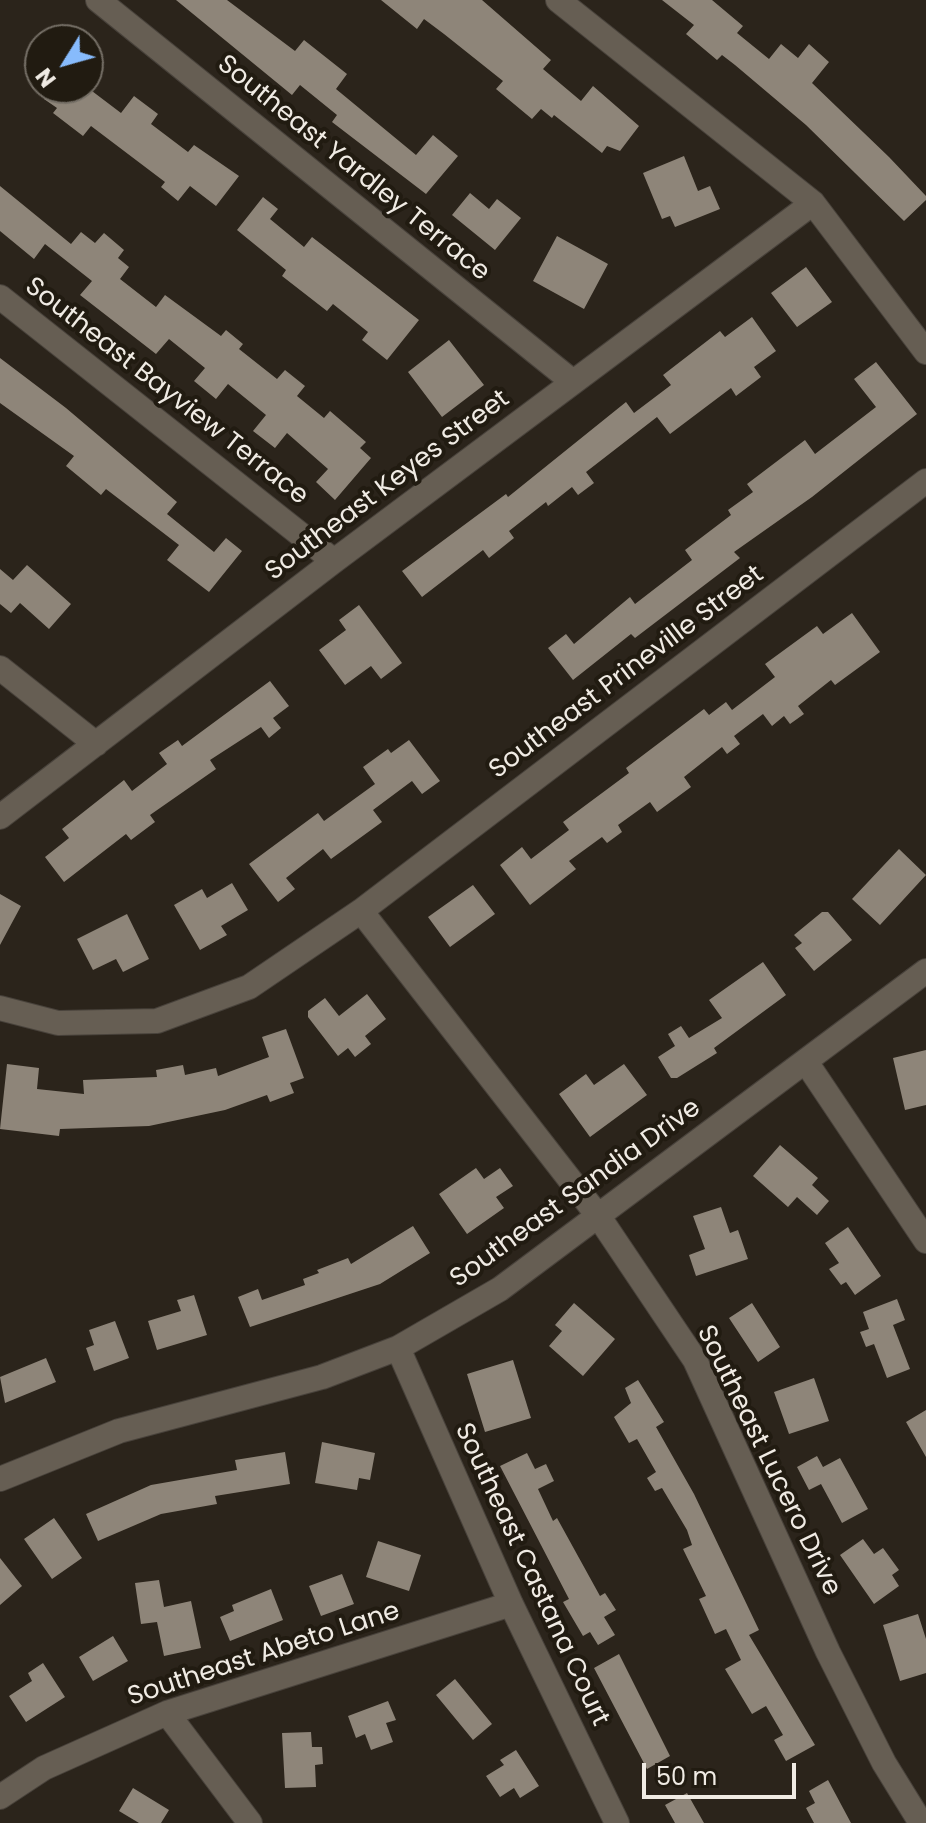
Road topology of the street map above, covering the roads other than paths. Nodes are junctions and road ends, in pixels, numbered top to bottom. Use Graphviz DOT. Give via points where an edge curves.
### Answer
graph roads {
  1 [pos="98,0"];
  2 [pos="558,0"];
  3 [pos="813,203"];
  4 [pos="0,297"];
  5 [pos="926,352"];
  6 [pos="573,382"];
  7 [pos="926,481"];
  8 [pos="334,561"];
  9 [pos="0,668"];
  10 [pos="96,744"];
  11 [pos="0,817"];
  12 [pos="361,911"];
  13 [pos="926,971"];
  14 [pos="0,1008"];
  15 [pos="806,1062"];
  16 [pos="599,1217"];
  17 [pos="926,1241"];
  18 [pos="398,1348"];
  19 [pos="0,1479"];
  20 [pos="511,1604"];
  21 [pos="167,1713"];
  22 [pos="0,1797"];
  23 [pos="250,1823"];
  24 [pos="617,1823"];
  25 [pos="921,1823"];
  1 -- 6 [label="street, Southeast Yardley Terrace"];
  2 -- 3 [label="street"];
  3 -- 5 [label="street"];
  3 -- 6 [label="street, Southeast Keyes Street"];
  4 -- 8 [label="street, Southeast Bayview Terrace"];
  6 -- 8 [label="street, Southeast Keyes Street"];
  7 -- 12 [label="street, Southeast Prineville Street"];
  8 -- 10 [label="street, Southeast Keyes Street"];
  9 -- 10 [label="street"];
  10 -- 11 [label="street, Southeast Keyes Street"];
  12 -- 14 [label="street, Southeast Prineville Street" via="249,987 157,1021 58,1023"];
  12 -- 16 [label="street, Southeast Lucero Drive"];
  13 -- 15 [label="street, Southeast Sandia Drive"];
  15 -- 16 [label="street, Southeast Sandia Drive"];
  15 -- 17 [label="street"];
  16 -- 18 [label="street, Southeast Sandia Drive" via="500,1289"];
  16 -- 25 [label="street, Southeast Lucero Drive" via="695,1360 828,1652"];
  18 -- 19 [label="street, Southeast Sandia Drive" via="322,1377 119,1431"];
  18 -- 20 [label="street, Southeast Castana Court"];
  20 -- 21 [label="street, Southeast Abeto Lane"];
  20 -- 24 [label="street, Southeast Castana Court"];
  21 -- 22 [label="street, Southeast Abeto Lane" via="44,1768"];
  21 -- 23 [label="street"];
}
